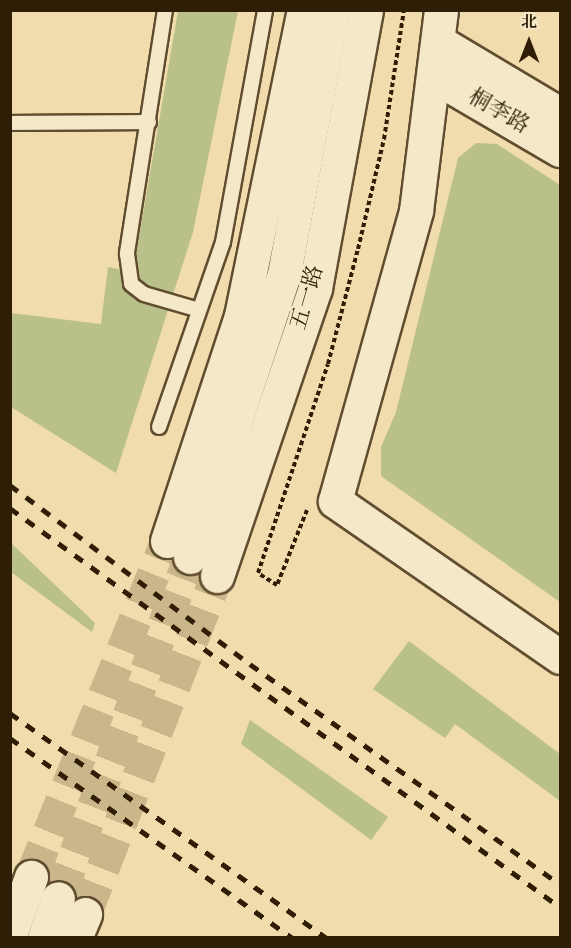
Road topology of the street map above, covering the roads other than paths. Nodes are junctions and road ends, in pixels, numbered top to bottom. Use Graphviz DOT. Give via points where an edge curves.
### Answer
graph roads {
  1 [pos="165,10"];
  2 [pos="265,10"];
  3 [pos="304,10"];
  4 [pos="333,10"];
  5 [pos="366,10"];
  6 [pos="441,10"];
  7 [pos="439,42"];
  8 [pos="435,76"];
  9 [pos="561,114"];
  10 [pos="149,122"];
  11 [pos="10,123"];
  12 [pos="561,150"];
  13 [pos="199,310"];
  14 [pos="159,427"];
  15 [pos="217,576"];
  16 [pos="561,657"];
  17 [pos="31,877"];
  18 [pos="73,917"];
  19 [pos="10,935"];
  20 [pos="44,938"];
  1 -- 10 [label="lane"];
  2 -- 13 [label="lane" via="223,242"];
  3 -- 4 [label="main road, 五一路" via="241,316 178,549 284,274"];
  5 -- 15 [label="main road, 五一路" via="315,288"];
  6 -- 7 [label="main road"];
  7 -- 8 [label="main road"];
  7 -- 9 [label="main road, 桐李路"];
  8 -- 12 [label="main road, 桐李路"];
  8 -- 16 [label="main road" via="416,211 335,501"];
  10 -- 11 [label="lane"];
  10 -- 13 [label="lane" via="127,254 130,284 144,294"];
  13 -- 14 [label="lane"];
  17 -- 19 [label="main road"];
  18 -- 20 [label="main road"];
}
